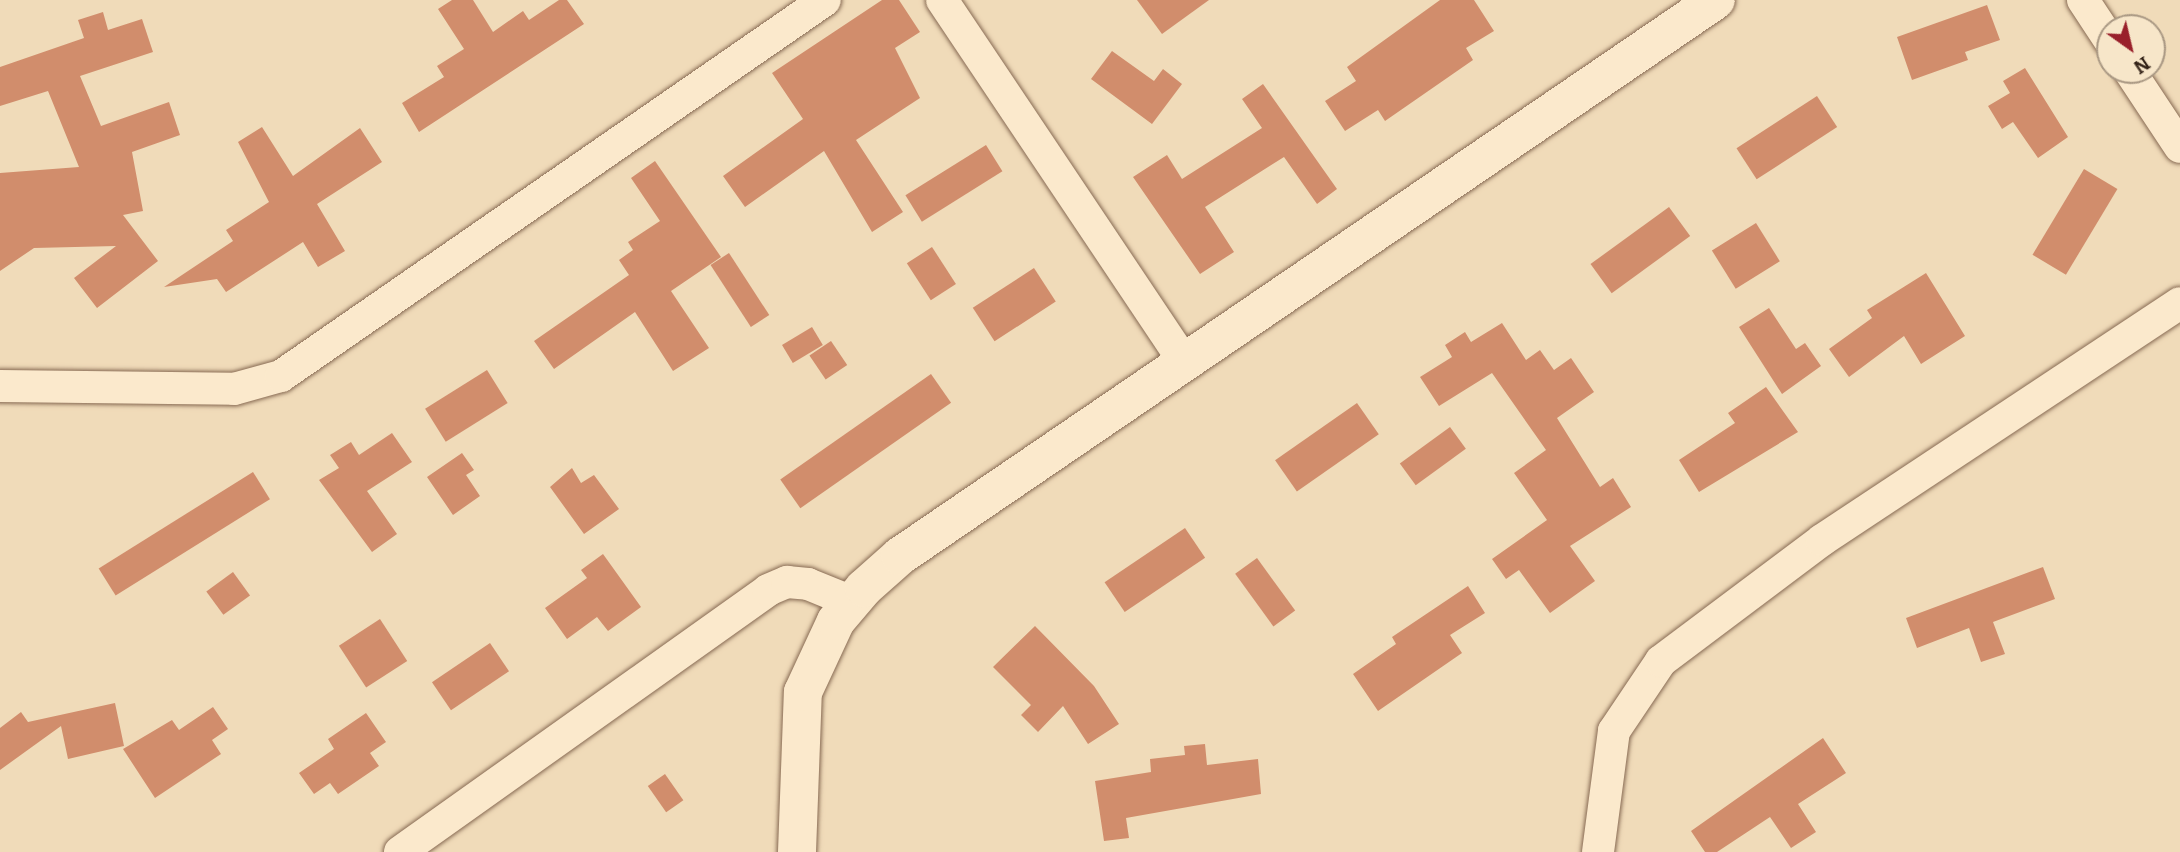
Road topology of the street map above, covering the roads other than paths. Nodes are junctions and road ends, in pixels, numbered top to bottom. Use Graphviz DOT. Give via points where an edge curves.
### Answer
graph roads {
  1 [pos="825,0"];
  2 [pos="942,0"];
  3 [pos="1716,0"];
  4 [pos="2083,0"];
  5 [pos="2096,20"];
  6 [pos="2138,84"];
  7 [pos="2180,147"];
  8 [pos="2180,303"];
  9 [pos="1185,363"];
  10 [pos="0,386"];
  11 [pos="852,602"];
  12 [pos="400,852"];
  13 [pos="797,852"];
  14 [pos="1598,852"];
  1 -- 10 [label="street" via="281,376 234,390"];
  2 -- 9 [label="street"];
  3 -- 9 [label="street"];
  4 -- 5 [label="street"];
  6 -- 7 [label="street"];
  8 -- 14 [label="street" via="1822,540 1661,661 1614,731"];
  9 -- 11 [label="street" via="900,556"];
  11 -- 12 [label="street" via="808,584 788,582 768,590"];
  11 -- 13 [label="street" via="803,692"];
}
